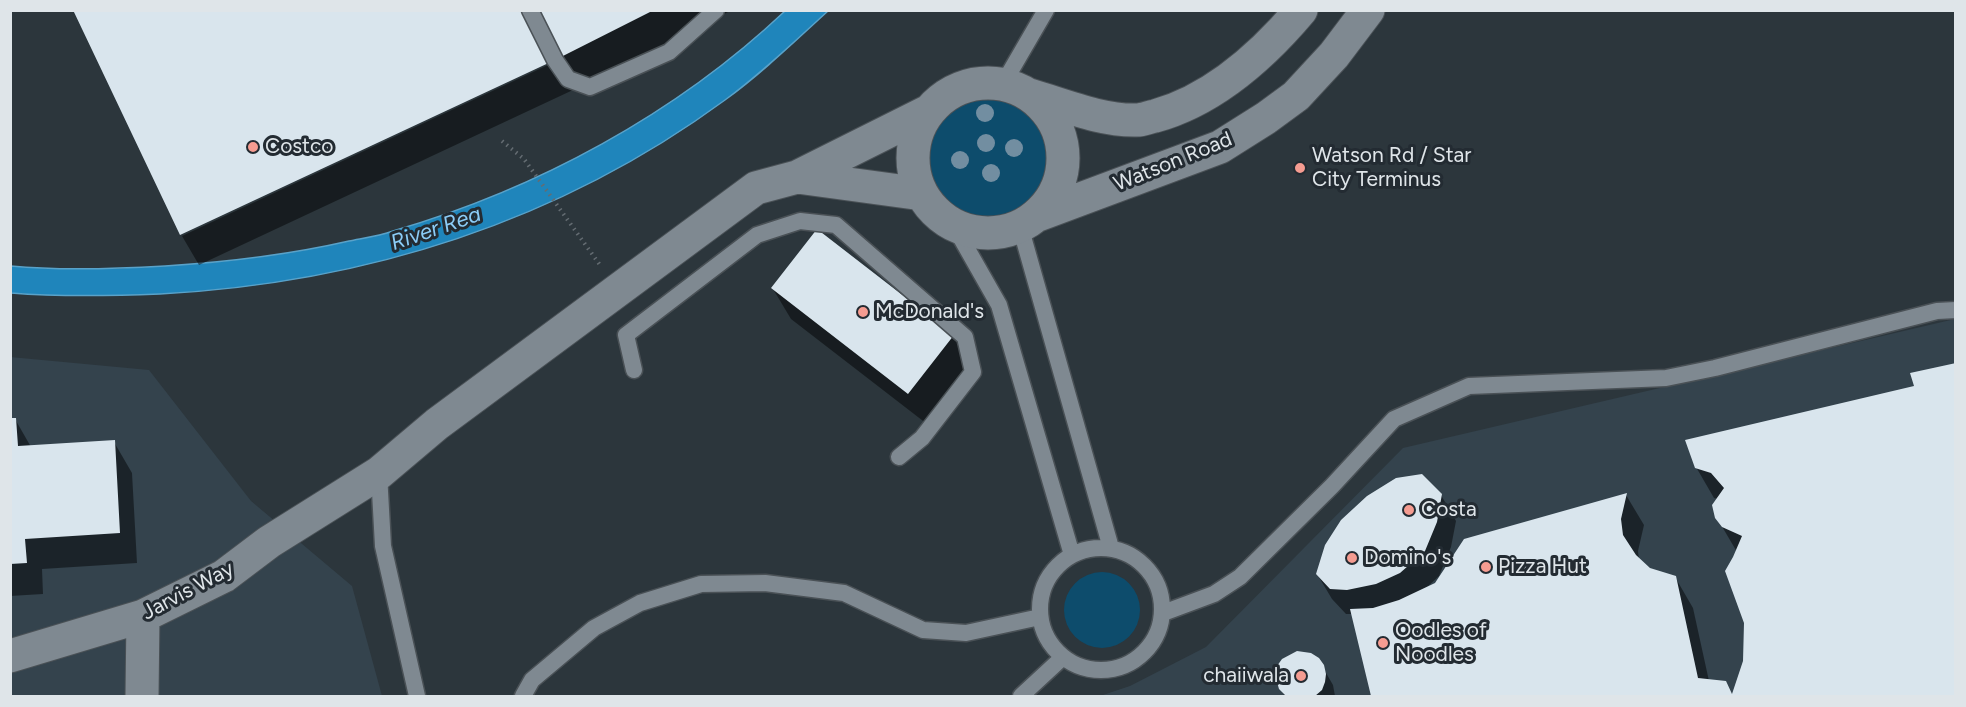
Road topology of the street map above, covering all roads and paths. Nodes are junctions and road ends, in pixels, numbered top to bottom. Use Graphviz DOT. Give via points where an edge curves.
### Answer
graph roads {
  1 [pos="530,10"];
  2 [pos="716,10"];
  3 [pos="1046,10"];
  4 [pos="1301,10"];
  5 [pos="1368,10"];
  6 [pos="1016,89"];
  7 [pos="929,111"];
  8 [pos="502,141"];
  9 [pos="797,177"];
  10 [pos="922,194"];
  11 [pos="1029,220"];
  12 [pos="953,224"];
  13 [pos="581,237"];
  14 [pos="1956,310"];
  15 [pos="634,370"];
  16 [pos="899,457"];
  17 [pos="379,473"];
  18 [pos="1111,548"];
  19 [pos="1072,555"];
  20 [pos="1163,613"];
  21 [pos="143,616"];
  22 [pos="1040,617"];
  23 [pos="10,656"];
  24 [pos="1062,658"];
  25 [pos="142,696"];
  26 [pos="417,696"];
  27 [pos="523,696"];
  28 [pos="1021,696"];
  1 -- 2 [label="lane" via="568,79 590,87 669,52"];
  3 -- 6 [label="lane"];
  4 -- 6 [label="street" via="1246,65 1169,112 1138,120 1100,116"];
  5 -- 11 [label="street, Watson Road" via="1296,96 1220,147"];
  6 -- 7 [label="street" via="976,84 963,87"];
  6 -- 11 [label="street" via="1040,103 1056,125 1064,153 1055,193"];
  7 -- 9 [label="street"];
  7 -- 10 [label="street" via="913,151 913,166"];
  8 -- 13 [label="path" via="524,159"];
  9 -- 10 [label="street"];
  9 -- 17 [label="street, Jarvis Way" via="756,188 437,424"];
  10 -- 12 [label="street" via="940,217"];
  11 -- 12 [label="street" via="993,233"];
  11 -- 18 [label="lane"];
  12 -- 19 [label="lane" via="999,305"];
  14 -- 20 [label="lane" via="1937,311 1666,378 1469,386 1394,419 1240,577 1214,594"];
  15 -- 16 [label="lane" via="626,335 757,235 801,221 836,225 965,337 973,372 922,438"];
  17 -- 21 [label="street, Jarvis Way" via="269,542 224,576"];
  17 -- 26 [label="lane" via="382,546"];
  18 -- 19 [label="lane" via="1091,548"];
  18 -- 20 [label="lane" via="1138,560 1157,584"];
  19 -- 22 [label="lane" via="1049,577 1042,592"];
  20 -- 24 [label="lane" via="1154,642 1136,660 1103,670 1086,669"];
  21 -- 23 [label="street, Jarvis Way"];
  21 -- 25 [label="street"];
  22 -- 24 [label="lane" via="1047,639"];
  22 -- 27 [label="lane" via="966,633 923,630 844,593 765,583 701,584 640,603 594,628 532,680"];
  24 -- 28 [label="lane"];
}
